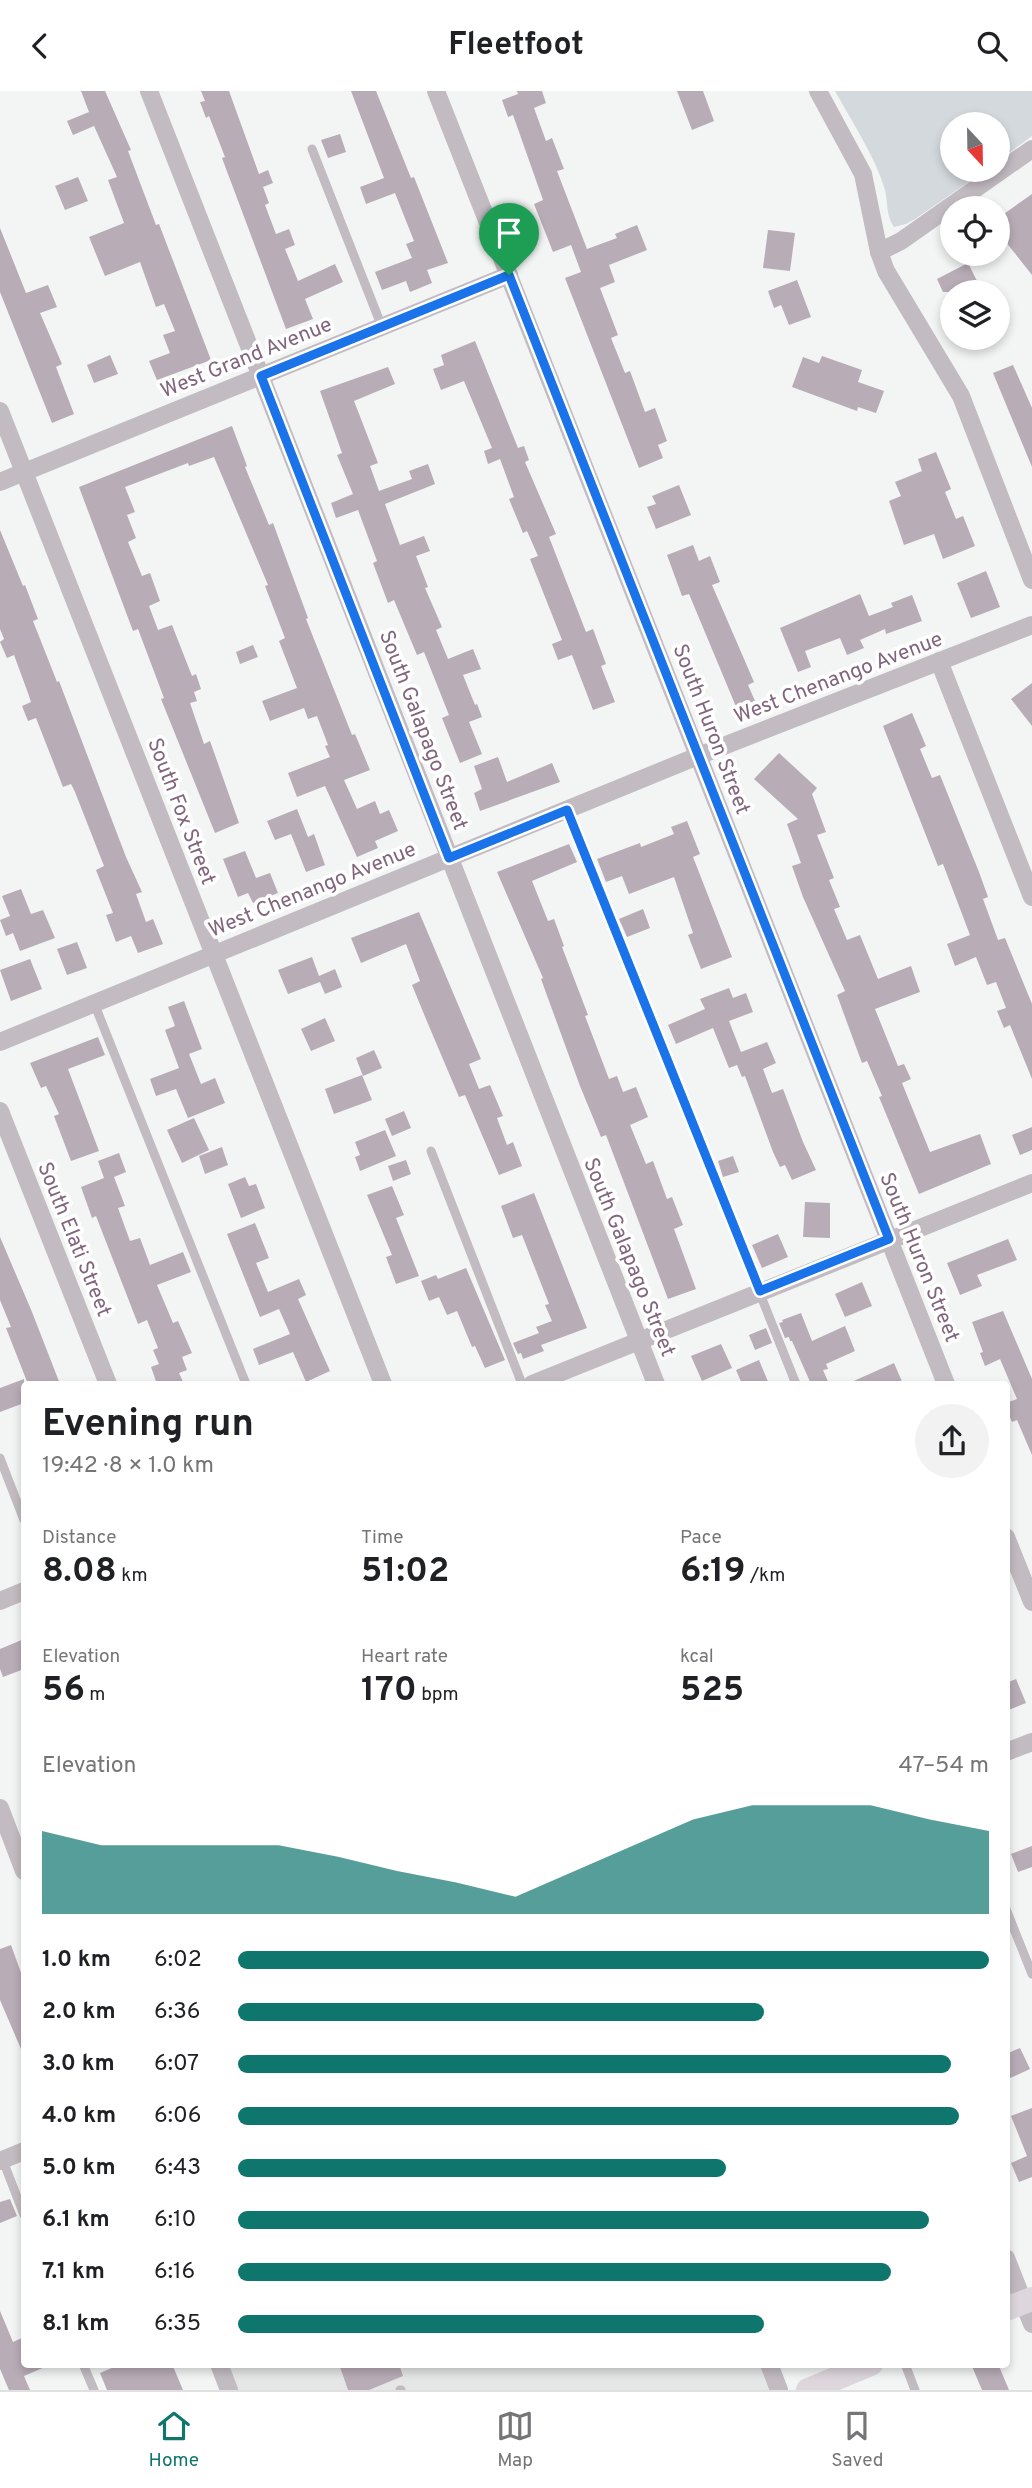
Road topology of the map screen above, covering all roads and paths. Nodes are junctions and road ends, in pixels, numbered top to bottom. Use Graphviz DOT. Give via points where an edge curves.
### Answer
graph roads {
  1 [pos="149,91"];
  2 [pos="436,91"];
  3 [pos="818,91"];
  4 [pos="312,149"];
  5 [pos="1032,149"];
  6 [pos="879,252"];
  7 [pos="509,275"];
  8 [pos="382,327"];
  9 [pos="261,376"];
  10 [pos="0,411"];
  11 [pos="24,472"];
  12 [pos="0,482"];
  13 [pos="1032,580"];
  14 [pos="1032,625"];
  15 [pos="939,661"];
  16 [pos="698,756"];
  17 [pos="567,810"];
  18 [pos="449,858"];
  19 [pos="1032,897"];
  20 [pos="213,954"];
  21 [pos="94,1003"];
  22 [pos="0,1042"];
  23 [pos="0,1111"];
  24 [pos="431,1151"];
  25 [pos="1032,1183"];
  26 [pos="889,1239"];
  27 [pos="760,1291"];
  28 [pos="639,1341"];
  29 [pos="107,1381"];
  30 [pos="245,1381"];
  31 [pos="382,1381"];
  32 [pos="521,1381"];
  33 [pos="539,1381"];
  34 [pos="655,1381"];
  35 [pos="795,1381"];
  36 [pos="945,1381"];
  37 [pos="0,1458"];
  38 [pos="21,1512"];
  39 [pos="1010,1547"];
  40 [pos="21,1592"];
  41 [pos="0,1601"];
  42 [pos="1032,1602"];
  43 [pos="1032,1742"];
  44 [pos="1010,1750"];
  45 [pos="0,1808"];
  46 [pos="21,1863"];
  47 [pos="1010,1919"];
  48 [pos="1032,1975"];
  49 [pos="21,2152"];
  50 [pos="1,2158"];
  51 [pos="21,2208"];
  52 [pos="1010,2270"];
  53 [pos="1023,2308"];
  54 [pos="85,2368"];
  55 [pos="221,2368"];
  56 [pos="771,2368"];
  57 [pos="861,2368"];
  58 [pos="907,2368"];
  59 [pos="93,2390"];
  60 [pos="229,2390"];
  61 [pos="779,2390"];
  62 [pos="808,2390"];
  63 [pos="915,2390"];
  1 -- 9 [label="street, South Galapago Street"];
  2 -- 7 [label="street, South Huron Street"];
  3 -- 6 [label="street" via="863,174"];
  4 -- 8 [label="lane"];
  5 -- 6 [label="street"];
  6 -- 13 [label="street" via="961,396"];
  7 -- 8 [label="street, West Grand Avenue"];
  7 -- 16 [label="street, South Huron Street"];
  8 -- 9 [label="street, West Grand Avenue"];
  9 -- 11 [label="street, West Grand Avenue"];
  9 -- 18 [label="street, South Galapago Street"];
  10 -- 11 [label="street, South Fox Street"];
  11 -- 12 [label="street, West Grand Avenue"];
  11 -- 20 [label="street, South Fox Street"];
  14 -- 15 [label="street, West Chenango Avenue"];
  15 -- 16 [label="street, West Chenango Avenue"];
  15 -- 19 [label="street"];
  16 -- 17 [label="street, West Chenango Avenue"];
  16 -- 26 [label="street, South Huron Street"];
  17 -- 18 [label="street, West Chenango Avenue"];
  17 -- 27 [label="lane"];
  18 -- 20 [label="street, West Chenango Avenue"];
  18 -- 28 [label="street, South Galapago Street"];
  20 -- 21 [label="street, West Chenango Avenue"];
  20 -- 31 [label="street, South Fox Street"];
  21 -- 22 [label="street, West Chenango Avenue"];
  21 -- 30 [label="lane"];
  23 -- 29 [label="street, South Elati Street"];
  24 -- 32 [label="lane"];
  25 -- 26 [label="street"];
  26 -- 27 [label="street"];
  26 -- 36 [label="street, South Huron Street"];
  27 -- 28 [label="street"];
  27 -- 35 [label="lane"];
  28 -- 33 [label="street"];
  28 -- 34 [label="street, South Galapago Street"];
  37 -- 38 [label="lane"];
  39 -- 42 [label="street"];
  40 -- 41 [label="street"];
  43 -- 44 [label="street"];
  45 -- 46 [label="street"];
  47 -- 48 [label="lane"];
  49 -- 50 [label="street"];
  50 -- 51 [label="lane"];
  52 -- 53 [label="street"];
  54 -- 59 [label="lane"];
  55 -- 60 [label="street"];
  56 -- 61 [label="street"];
  57 -- 62 [label="street"];
  58 -- 63 [label="lane"];
}
